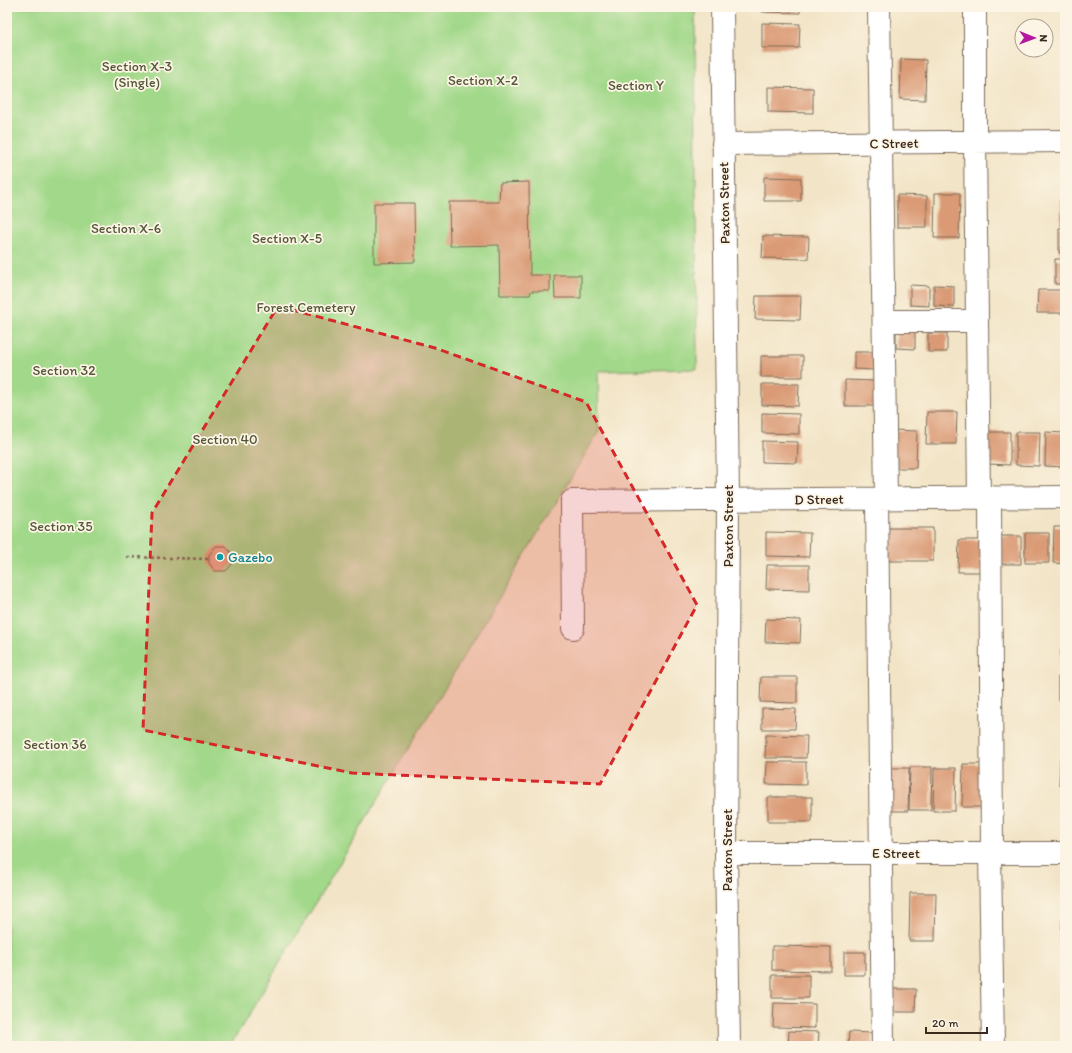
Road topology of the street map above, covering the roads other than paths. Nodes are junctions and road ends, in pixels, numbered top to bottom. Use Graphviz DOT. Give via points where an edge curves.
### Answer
graph roads {
  1 [pos="722,7"];
  2 [pos="879,7"];
  3 [pos="974,7"];
  4 [pos="1065,141"];
  5 [pos="975,142"];
  6 [pos="882,143"];
  7 [pos="724,144"];
  8 [pos="884,321"];
  9 [pos="977,321"];
  10 [pos="984,497"];
  11 [pos="1065,497"];
  12 [pos="882,498"];
  13 [pos="728,500"];
  14 [pos="573,628"];
  15 [pos="726,853"];
  16 [pos="881,853"];
  17 [pos="991,853"];
  18 [pos="1065,853"];
  19 [pos="729,1046"];
  20 [pos="883,1046"];
  21 [pos="993,1046"];
  1 -- 7 [label="street, Paxton Street"];
  2 -- 6 [label="street"];
  3 -- 5 [label="street"];
  4 -- 5 [label="street, C Street"];
  5 -- 6 [label="street, C Street"];
  5 -- 9 [label="street"];
  6 -- 7 [label="street, C Street"];
  6 -- 8 [label="street"];
  7 -- 13 [label="street, Paxton Street"];
  8 -- 9 [label="street"];
  8 -- 12 [label="street"];
  9 -- 10 [label="street"];
  10 -- 11 [label="street, D Street"];
  10 -- 12 [label="street, D Street"];
  10 -- 17 [label="street"];
  12 -- 13 [label="street, D Street"];
  12 -- 16 [label="street"];
  13 -- 14 [label="street, D Street" via="572,501"];
  13 -- 15 [label="street, Paxton Street"];
  15 -- 16 [label="street, E Street"];
  15 -- 19 [label="street, Paxton Street"];
  16 -- 17 [label="street, E Street"];
  16 -- 20 [label="street"];
  17 -- 18 [label="street, E Street"];
  17 -- 21 [label="street"];
}
